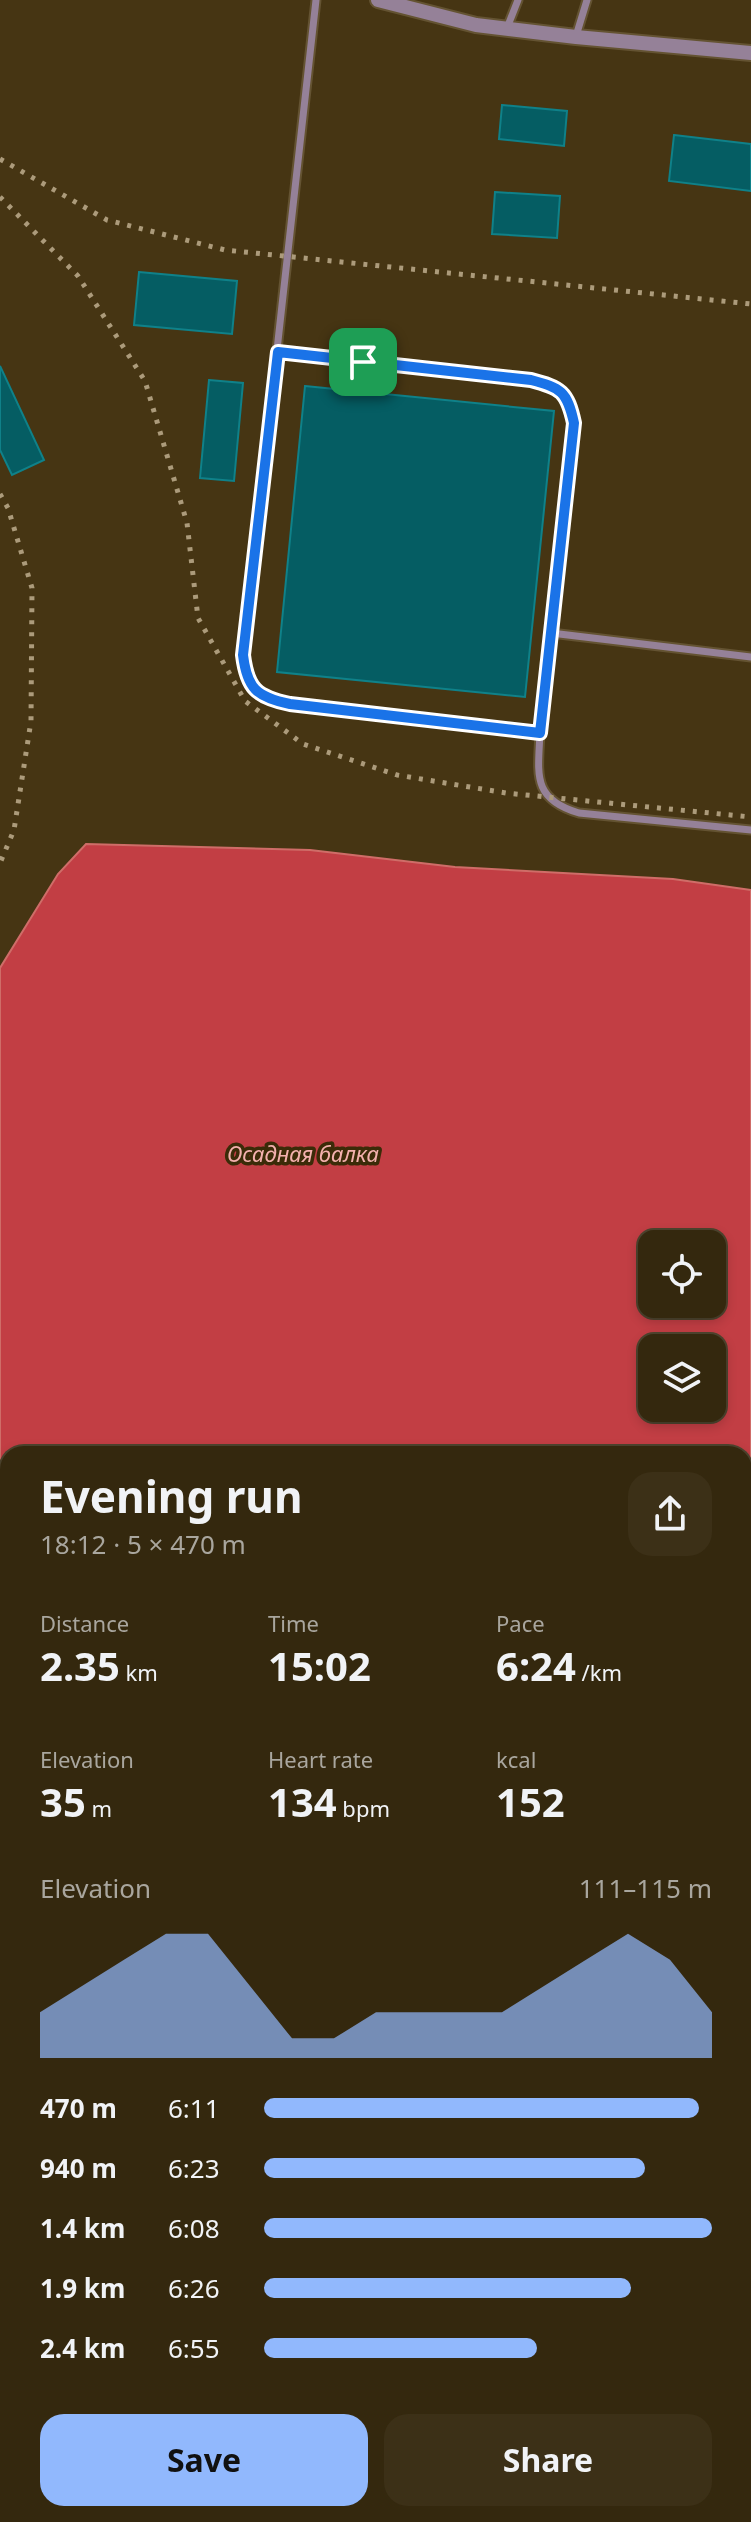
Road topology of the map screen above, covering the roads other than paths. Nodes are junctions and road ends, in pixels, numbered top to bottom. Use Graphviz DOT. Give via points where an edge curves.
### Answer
graph roads {
  1 [pos="316,0"];
  2 [pos="378,0"];
  3 [pos="518,0"];
  4 [pos="587,0"];
  5 [pos="507,29"];
  6 [pos="576,37"];
  7 [pos="751,53"];
  8 [pos="278,352"];
  9 [pos="551,633"];
  10 [pos="751,657"];
  11 [pos="540,733"];
  12 [pos="751,830"];
  1 -- 8 [label="lane"];
  2 -- 5 [label="street"];
  3 -- 5 [label="lane"];
  4 -- 6 [label="lane"];
  5 -- 6 [label="street"];
  6 -- 7 [label="street"];
  8 -- 9 [label="lane" via="556,386 574,423"];
  8 -- 11 [label="lane" via="243,655 246,678 271,700 290,704"];
  9 -- 10 [label="lane"];
  9 -- 11 [label="lane"];
  11 -- 12 [label="lane" via="541,788 559,807"];
}
